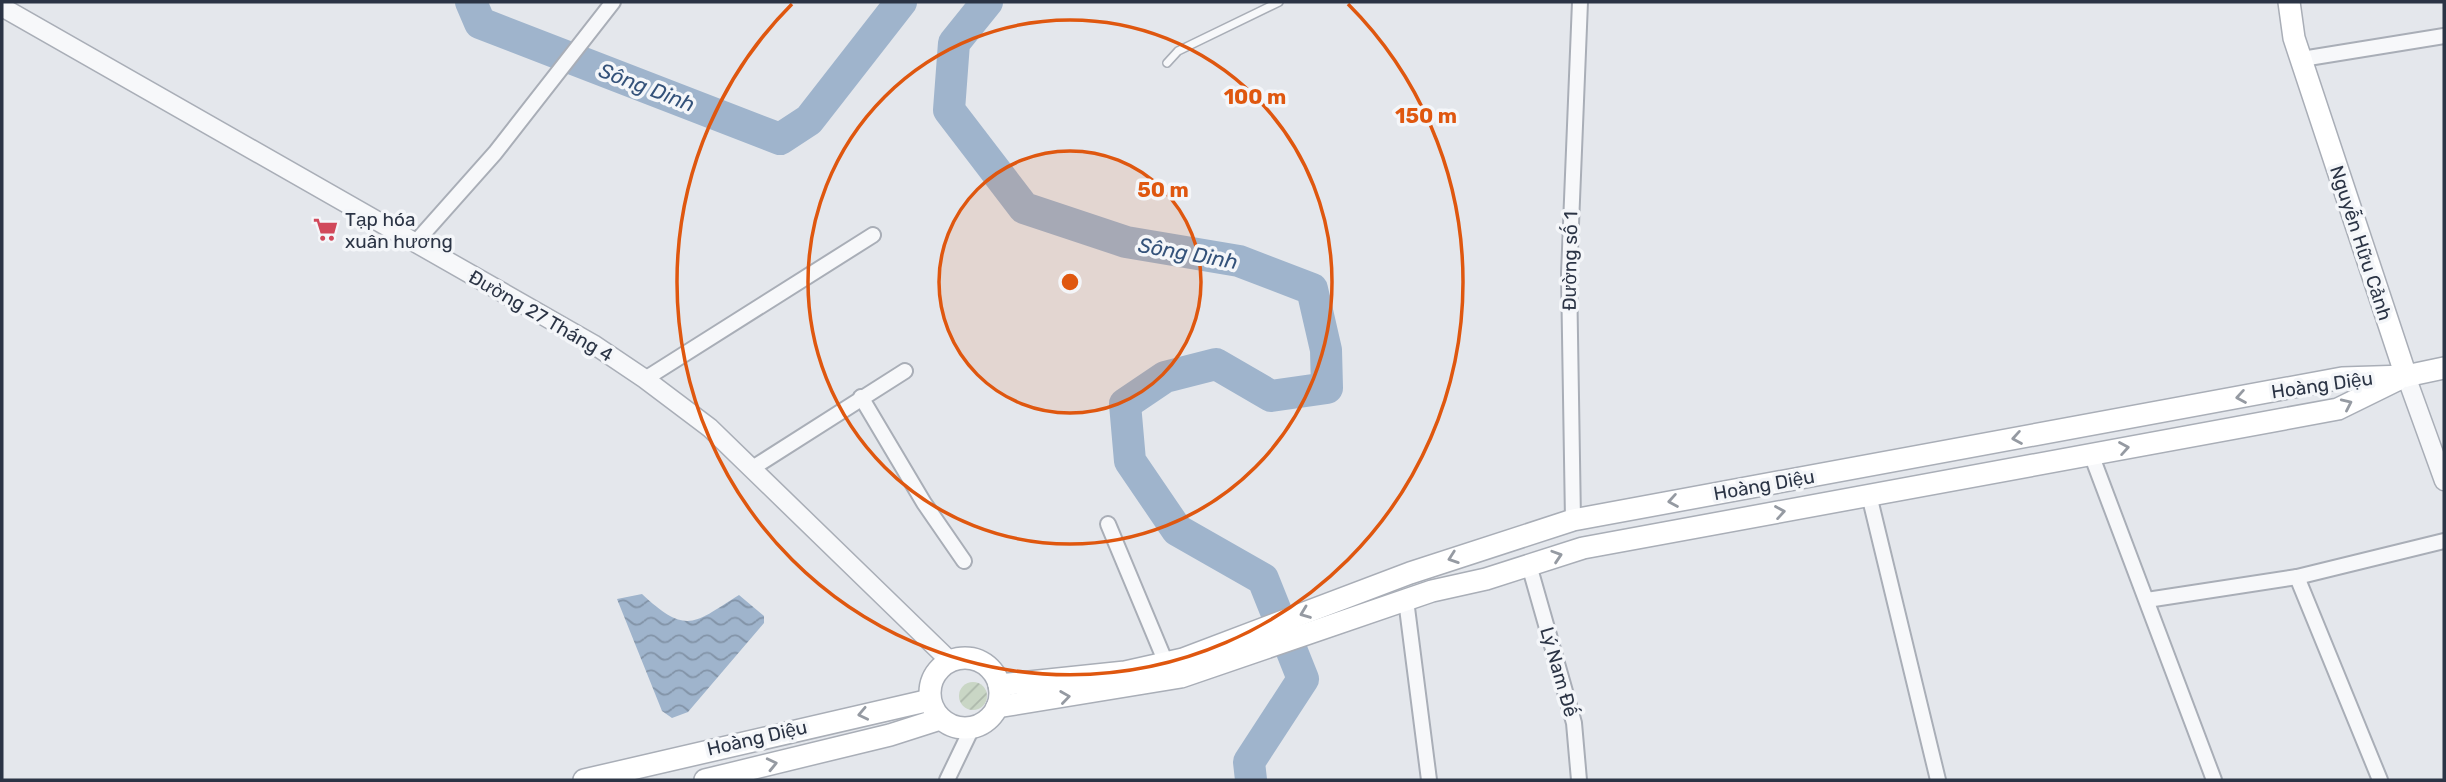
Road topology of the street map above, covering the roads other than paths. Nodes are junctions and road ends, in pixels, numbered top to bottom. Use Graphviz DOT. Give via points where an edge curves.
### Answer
graph roads {
  1 [pos="613,2"];
  2 [pos="1279,2"];
  3 [pos="1580,2"];
  4 [pos="2289,2"];
  5 [pos="2,7"];
  6 [pos="2444,36"];
  7 [pos="2302,59"];
  8 [pos="1167,63"];
  9 [pos="873,235"];
  10 [pos="415,243"];
  11 [pos="2444,368"];
  12 [pos="905,371"];
  13 [pos="2406,376"];
  14 [pos="645,379"];
  15 [pos="860,397"];
  16 [pos="2091,454"];
  17 [pos="1890,461"];
  18 [pos="751,469"];
  19 [pos="2444,481"];
  20 [pos="1895,490"];
  21 [pos="1869,495"];
  22 [pos="1573,520"];
  23 [pos="1108,524"];
  24 [pos="2444,541"];
  25 [pos="964,561"];
  26 [pos="1529,565"];
  27 [pos="2297,578"];
  28 [pos="1406,600"];
  29 [pos="2147,600"];
  30 [pos="1240,649"];
  31 [pos="950,661"];
  32 [pos="1166,663"];
  33 [pos="999,685"];
  34 [pos="930,700"];
  35 [pos="997,707"];
  36 [pos="940,719"];
  37 [pos="972,728"];
  38 [pos="584,780"];
  39 [pos="705,780"];
  40 [pos="947,780"];
  41 [pos="1429,780"];
  42 [pos="1579,780"];
  43 [pos="1935,780"];
  44 [pos="2214,780"];
  45 [pos="2380,780"];
  1 -- 10 [label="street" via="546,90"];
  2 -- 8 [label="lane" via="1178,51"];
  3 -- 22 [label="street, Đường số 1" via="1569,274"];
  4 -- 7 [label="main road, Nguyễn Hữu Cảnh"];
  5 -- 10 [label="street, Đường 27 Tháng 4"];
  6 -- 7 [label="street"];
  7 -- 13 [label="main road, Nguyễn Hữu Cảnh"];
  9 -- 14 [label="street"];
  10 -- 14 [label="street, Đường 27 Tháng 4" via="593,344"];
  11 -- 13 [label="main road"];
  12 -- 15 [label="street"];
  16 -- 13 [label="main road, Hoàng Diệu, one-way" via="2338,408"];
  13 -- 17 [label="main road, Hoàng Diệu, one-way" via="2342,378"];
  13 -- 19 [label="street, Nguyễn Hữu Cảnh"];
  14 -- 18 [label="street, Đường 27 Tháng 4" via="710,428"];
  15 -- 18 [label="street"];
  15 -- 25 [label="street"];
  16 -- 20 [label="main road, Hoàng Diệu"];
  16 -- 29 [label="street"];
  17 -- 20 [label="main road"];
  17 -- 22 [label="main road, Hoàng Diệu, one-way"];
  18 -- 31 [label="street, Đường 27 Tháng 4"];
  20 -- 21 [label="main road, Hoàng Diệu"];
  26 -- 21 [label="main road, Hoàng Diệu, one-way" via="1583,548"];
  21 -- 43 [label="street"];
  22 -- 30 [label="main road, Hoàng Diệu, one-way" via="1369,589"];
  23 -- 32 [label="street"];
  24 -- 27 [label="street"];
  26 -- 28 [label="main road, Hoàng Diệu"];
  26 -- 42 [label="street, Lý Nam Đế" via="1574,723"];
  27 -- 29 [label="street"];
  27 -- 45 [label="street"];
  28 -- 30 [label="main road, Hoàng Diệu"];
  28 -- 41 [label="street"];
  29 -- 44 [label="street"];
  30 -- 32 [label="main road"];
  35 -- 30 [label="main road, one-way" via="1149,684"];
  31 -- 33 [label="main road" via="980,662"];
  31 -- 34 [label="main road" via="933,677"];
  32 -- 33 [label="main road" via="1125,672"];
  33 -- 35 [label="main road"];
  34 -- 36 [label="main road"];
  34 -- 38 [label="main road, Hoàng Diệu, one-way"];
  35 -- 37 [label="main road" via="991,717"];
  36 -- 37 [label="main road" via="950,726"];
  39 -- 36 [label="main road, Hoàng Diệu, one-way"];
  37 -- 40 [label="street"];
}
